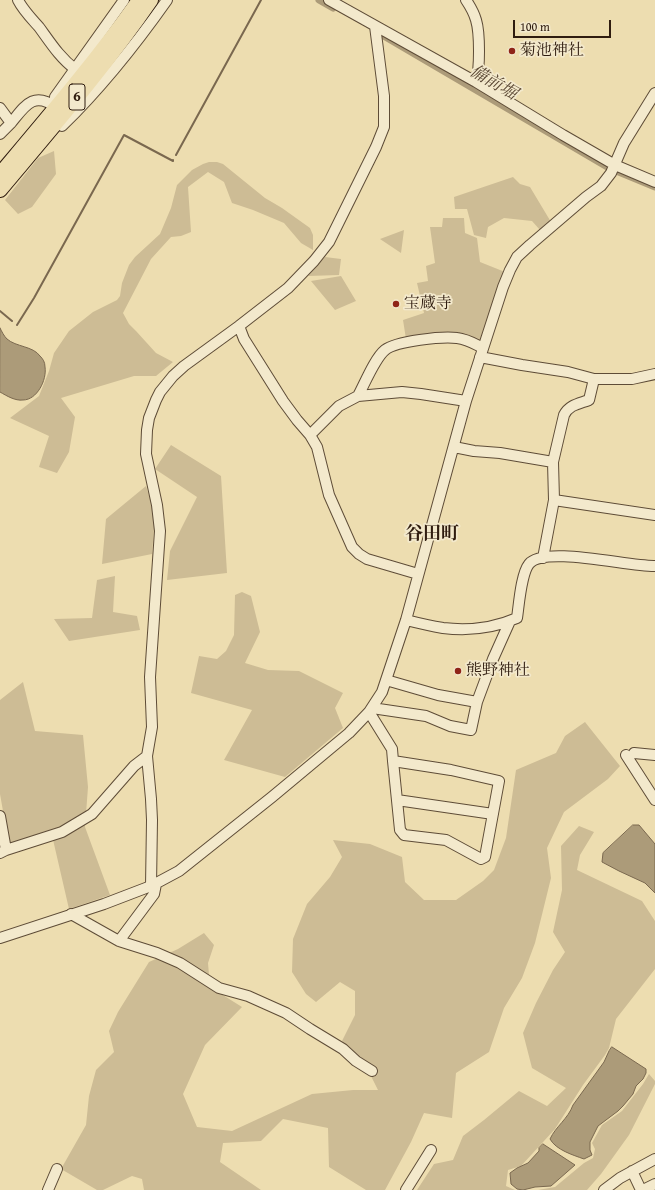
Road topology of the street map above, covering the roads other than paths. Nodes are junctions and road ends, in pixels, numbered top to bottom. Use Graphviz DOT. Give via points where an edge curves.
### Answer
graph roads {
  1 [pos="18,0"];
  2 [pos="124,0"];
  3 [pos="139,0"];
  4 [pos="151,0"];
  5 [pos="167,0"];
  6 [pos="329,0"];
  7 [pos="466,0"];
  8 [pos="376,31"];
  9 [pos="75,69"];
  10 [pos="476,82"];
  11 [pos="655,93"];
  12 [pos="56,107"];
  13 [pos="0,108"];
  14 [pos="11,123"];
  15 [pos="0,134"];
  16 [pos="22,163"];
  17 [pos="613,168"];
  18 [pos="0,174"];
  19 [pos="655,182"];
  20 [pos="0,190"];
  21 [pos="239,326"];
  22 [pos="482,353"];
  23 [pos="655,374"];
  24 [pos="594,379"];
  25 [pos="358,396"];
  26 [pos="466,401"];
  27 [pos="310,435"];
  28 [pos="454,447"];
  29 [pos="553,462"];
  30 [pos="554,500"];
  31 [pos="655,515"];
  32 [pos="543,558"];
  33 [pos="655,566"];
  34 [pos="418,574"];
  35 [pos="406,620"];
  36 [pos="510,621"];
  37 [pos="386,680"];
  38 [pos="477,702"];
  39 [pos="370,710"];
  40 [pos="655,755"];
  41 [pos="146,756"];
  42 [pos="393,761"];
  43 [pos="397,800"];
  44 [pos="655,800"];
  45 [pos="493,814"];
  46 [pos="0,816"];
  47 [pos="3,852"];
  48 [pos="154,885"];
  49 [pos="71,914"];
  50 [pos="0,938"];
  51 [pos="119,941"];
  52 [pos="372,1071"];
  53 [pos="431,1150"];
  54 [pos="655,1159"];
  55 [pos="57,1169"];
  56 [pos="632,1171"];
  57 [pos="655,1184"];
  58 [pos="48,1190"];
  59 [pos="406,1190"];
  60 [pos="604,1190"];
  61 [pos="642,1190"];
  1 -- 9 [label="street" via="59,54"];
  2 -- 9 [label="street"];
  3 -- 12 [label="highway, 6"];
  4 -- 16 [label="highway, 6" via="104,63"];
  5 -- 16 [label="street" via="100,85"];
  6 -- 8 [label="street"];
  7 -- 10 [label="street" via="478,28"];
  8 -- 10 [label="street"];
  8 -- 21 [label="street" via="385,104 384,127 376,147 322,252 288,288"];
  9 -- 12 [label="street" via="56,98"];
  10 -- 17 [label="street"];
  11 -- 17 [label="street" via="624,143"];
  12 -- 14 [label="street" via="42,100 28,103"];
  12 -- 18 [label="highway, 6"];
  13 -- 14 [label="street"];
  14 -- 15 [label="street"];
  16 -- 20 [label="highway, 6"];
  17 -- 19 [label="street"];
  17 -- 22 [label="street" via="601,186 517,257 503,287"];
  21 -- 27 [label="street" via="244,339 282,401"];
  21 -- 41 [label="street" via="174,376 160,392 149,418 146,454 160,531 150,677 152,727"];
  22 -- 24 [label="street" via="522,365"];
  22 -- 25 [label="street" via="470,342 457,338 438,338 391,346 379,356"];
  22 -- 26 [label="street"];
  23 -- 24 [label="street" via="632,379"];
  24 -- 29 [label="street" via="589,400 566,410"];
  25 -- 26 [label="street" via="402,392"];
  25 -- 27 [label="street" via="339,406"];
  26 -- 28 [label="street"];
  27 -- 34 [label="street" via="317,447 329,495 355,551 373,561"];
  28 -- 29 [label="street"];
  28 -- 34 [label="street"];
  29 -- 30 [label="street"];
  30 -- 31 [label="street"];
  30 -- 32 [label="street"];
  32 -- 33 [label="street" via="573,557"];
  32 -- 36 [label="street" via="532,560 527,566 517,618"];
  34 -- 35 [label="street"];
  35 -- 36 [label="street" via="444,628 471,629"];
  35 -- 37 [label="street"];
  36 -- 38 [label="street"];
  37 -- 38 [label="street" via="438,695"];
  37 -- 39 [label="street" via="382,692"];
  38 -- 39 [label="street" via="471,730 450,726 426,716"];
  39 -- 42 [label="street" via="392,749"];
  39 -- 48 [label="street" via="349,733 272,797 179,871"];
  40 -- 44 [label="street" via="630,754"];
  41 -- 47 [label="street" via="92,814 62,832"];
  41 -- 48 [label="street" via="151,799"];
  42 -- 43 [label="street"];
  42 -- 45 [label="street" via="499,781"];
  43 -- 45 [label="street"];
  43 -- 45 [label="street" via="400,830 404,835 446,840 481,859 485,857"];
  46 -- 47 [label="street"];
  48 -- 49 [label="street"];
  48 -- 51 [label="street" via="154,894"];
  49 -- 50 [label="street"];
  49 -- 51 [label="street"];
  51 -- 52 [label="street" via="180,963 219,988 248,996 286,1013 343,1048 356,1061"];
  53 -- 59 [label="street"];
  54 -- 56 [label="street"];
  55 -- 58 [label="street"];
  56 -- 60 [label="street"];
  56 -- 61 [label="street"];
  57 -- 61 [label="street"];
}
